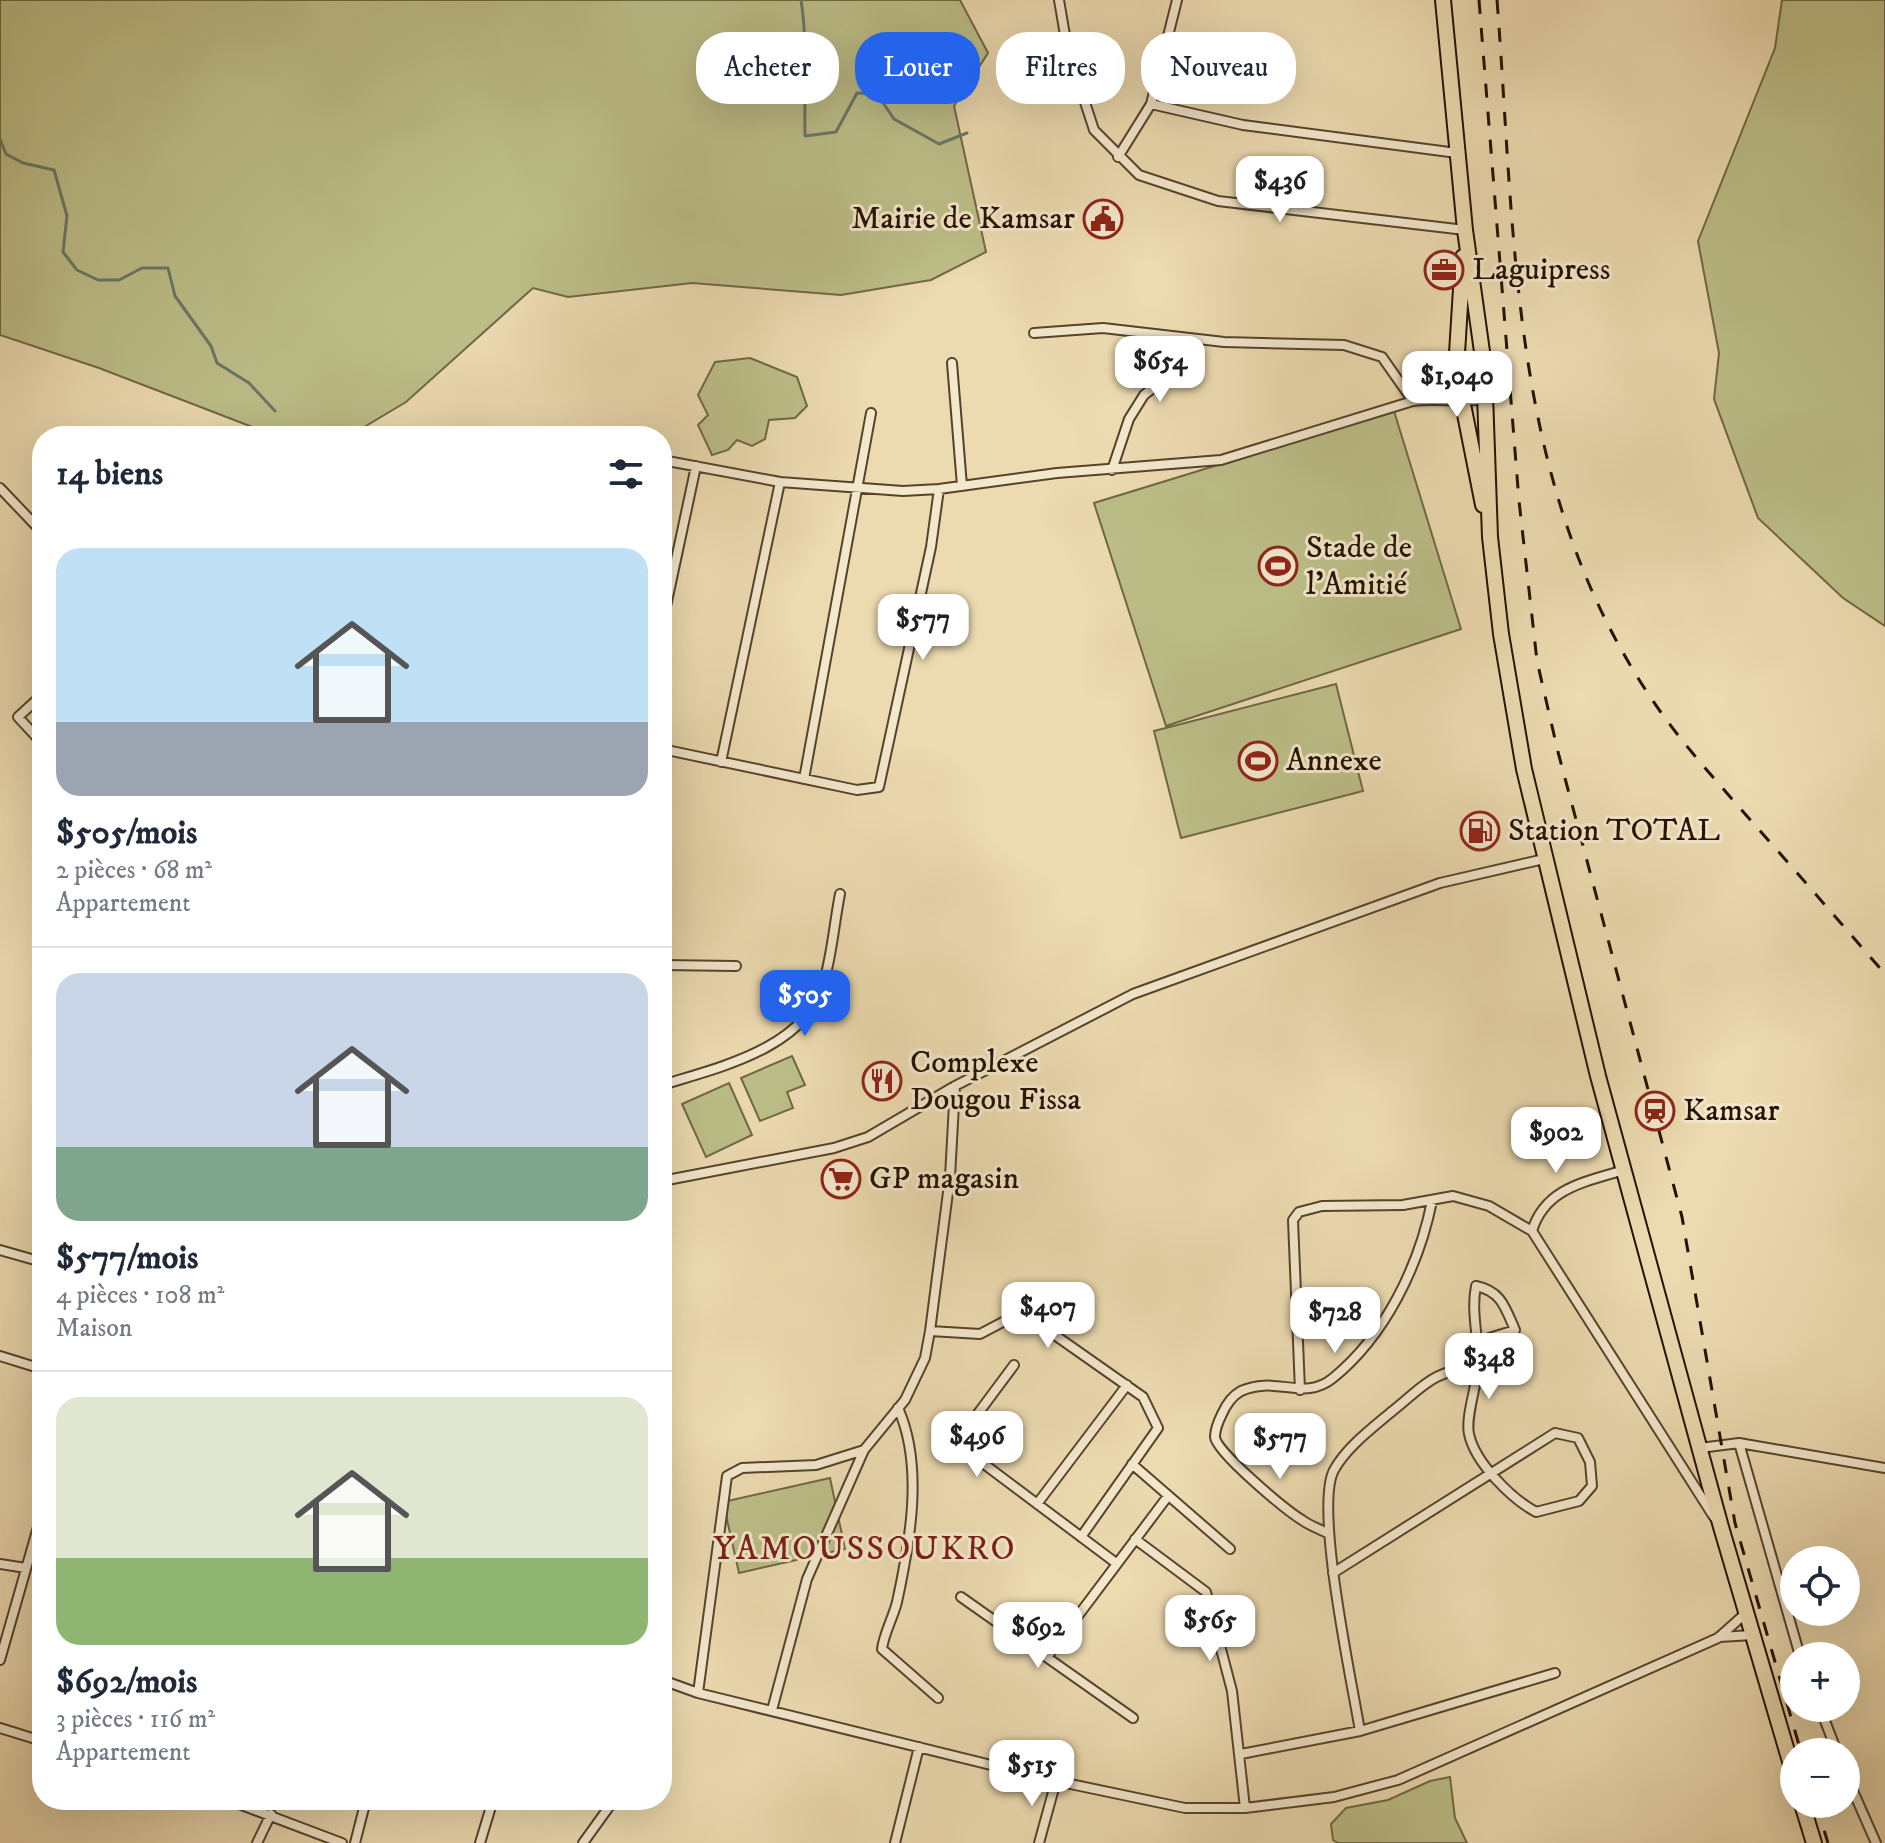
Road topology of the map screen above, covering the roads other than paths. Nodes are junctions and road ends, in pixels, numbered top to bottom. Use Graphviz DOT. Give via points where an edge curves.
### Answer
graph roads {
  1 [pos="1059,0"];
  2 [pos="1177,0"];
  3 [pos="1443,0"];
  4 [pos="1169,32"];
  5 [pos="1151,104"];
  6 [pos="1457,153"];
  7 [pos="1118,157"];
  8 [pos="1465,230"];
  9 [pos="1034,333"];
  10 [pos="1151,334"];
  11 [pos="952,363"];
  12 [pos="1484,366"];
  13 [pos="1456,369"];
  14 [pos="1427,399"];
  15 [pos="1486,399"];
  16 [pos="1413,401"];
  17 [pos="1461,403"];
  18 [pos="871,413"];
  19 [pos="672,462"];
  20 [pos="696,466"];
  21 [pos="1112,470"];
  22 [pos="780,482"];
  23 [pos="962,486"];
  24 [pos="858,487"];
  25 [pos="0,488"];
  26 [pos="939,489"];
  27 [pos="32,522"];
  28 [pos="1490,537"];
  29 [pos="672,578"];
  30 [pos="32,704"];
  31 [pos="32,732"];
  32 [pos="672,751"];
  33 [pos="721,762"];
  34 [pos="804,779"];
  35 [pos="1544,859"];
  36 [pos="840,894"];
  37 [pos="672,965"];
  38 [pos="736,966"];
  39 [pos="672,1082"];
  40 [pos="955,1086"];
  41 [pos="1624,1170"];
  42 [pos="672,1179"];
  43 [pos="1432,1201"];
  44 [pos="1532,1231"];
  45 [pos="0,1250"];
  46 [pos="32,1259"];
  47 [pos="930,1331"];
  48 [pos="1489,1338"];
  49 [pos="0,1356"];
  50 [pos="1014,1365"];
  51 [pos="1479,1365"];
  52 [pos="32,1366"];
  53 [pos="1127,1385"];
  54 [pos="1300,1390"];
  55 [pos="898,1408"];
  56 [pos="1739,1443"];
  57 [pos="1700,1448"];
  58 [pos="864,1450"];
  59 [pos="1132,1464"];
  60 [pos="1885,1468"];
  61 [pos="1491,1474"];
  62 [pos="1168,1496"];
  63 [pos="1037,1504"];
  64 [pos="1721,1527"];
  65 [pos="1329,1534"];
  66 [pos="1081,1537"];
  67 [pos="1135,1539"];
  68 [pos="32,1547"];
  69 [pos="1230,1549"];
  70 [pos="1116,1563"];
  71 [pos="0,1564"];
  72 [pos="26,1568"];
  73 [pos="1333,1573"];
  74 [pos="961,1597"];
  75 [pos="1746,1613"];
  76 [pos="1753,1635"];
  77 [pos="1718,1638"];
  78 [pos="1796,1642"];
  79 [pos="1047,1657"];
  80 [pos="0,1660"];
  81 [pos="1555,1673"];
  82 [pos="672,1686"];
  83 [pos="698,1693"];
  84 [pos="938,1698"];
  85 [pos="772,1710"];
  86 [pos="1133,1718"];
  87 [pos="0,1728"];
  88 [pos="1360,1731"];
  89 [pos="32,1738"];
  90 [pos="1783,1738"];
  91 [pos="919,1747"];
  92 [pos="1241,1754"];
  93 [pos="1056,1781"];
  94 [pos="1860,1807"];
  95 [pos="1245,1808"];
  96 [pos="263,1810"];
  97 [pos="363,1810"];
  98 [pos="490,1810"];
  99 [pos="607,1810"];
  100 [pos="271,1814"];
  101 [pos="1806,1818"];
  102 [pos="257,1843"];
  103 [pos="342,1843"];
  104 [pos="355,1843"];
  105 [pos="480,1843"];
  106 [pos="583,1843"];
  107 [pos="895,1843"];
  108 [pos="1039,1843"];
  109 [pos="1814,1843"];
  110 [pos="1876,1843"];
  1 -- 7 [label="street" via="1067,47 1094,130"];
  2 -- 4 [label="street"];
  3 -- 6 [label="main road"];
  5 -- 6 [label="street" via="1243,125"];
  5 -- 7 [label="street"];
  6 -- 8 [label="main road"];
  7 -- 8 [label="street" via="1139,175 1218,201"];
  8 -- 12 [label="main road"];
  8 -- 13 [label="main road"];
  9 -- 10 [label="street" via="1103,328"];
  10 -- 16 [label="street" via="1344,345 1382,357"];
  10 -- 21 [label="street" via="1158,384 1129,419"];
  11 -- 23 [label="street"];
  12 -- 13 [label="street"];
  12 -- 15 [label="main road"];
  13 -- 14 [label="street"];
  13 -- 17 [label="main road"];
  14 -- 16 [label="street"];
  14 -- 17 [label="street"];
  15 -- 17 [label="street"];
  15 -- 28 [label="main road"];
  16 -- 21 [label="street" via="1221,460"];
  17 -- 28 [label="main road"];
  18 -- 24 [label="street"];
  19 -- 20 [label="street"];
  20 -- 22 [label="street"];
  20 -- 29 [label="street"];
  21 -- 23 [label="street"];
  22 -- 24 [label="street"];
  22 -- 33 [label="street"];
  23 -- 26 [label="street"];
  24 -- 26 [label="street"];
  24 -- 34 [label="street"];
  25 -- 27 [label="street"];
  26 -- 34 [label="street" via="879,787 857,790"];
  28 -- 35 [label="main road" via="1513,704"];
  30 -- 31 [label="street" via="18,717"];
  32 -- 33 [label="street"];
  33 -- 34 [label="street"];
  35 -- 40 [label="street" via="1440,883 1133,994"];
  35 -- 41 [label="main road"];
  36 -- 39 [label="street" via="823,988 802,1018 746,1059"];
  37 -- 38 [label="street"];
  40 -- 42 [label="street" via="868,1137"];
  40 -- 47 [label="street" via="950,1177"];
  41 -- 44 [label="street" via="1563,1190 1543,1205"];
  41 -- 57 [label="main road"];
  43 -- 44 [label="street" via="1453,1196 1477,1203"];
  43 -- 54 [label="street" via="1426,1231 1382,1326 1332,1380"];
  43 -- 54 [label="street" via="1306,1208 1294,1217"];
  44 -- 64 [label="street"];
  45 -- 46 [label="street"];
  47 -- 53 [label="street" via="980,1334 1022,1312"];
  47 -- 55 [label="street" via="925,1358"];
  48 -- 51 [label="street" via="1515,1330 1499,1296 1476,1286 1472,1307"];
  49 -- 52 [label="street"];
  50 -- 63 [label="street" via="956,1443"];
  51 -- 61 [label="street" via="1468,1434"];
  51 -- 65 [label="street" via="1443,1371 1426,1381 1339,1463 1329,1486"];
  53 -- 59 [label="street" via="1143,1397 1158,1428"];
  53 -- 63 [label="street"];
  54 -- 65 [label="street" via="1271,1383 1241,1391 1224,1408 1215,1437 1226,1455 1301,1520"];
  55 -- 58 [label="street"];
  55 -- 84 [label="street" via="908,1432 911,1514 898,1598 882,1649"];
  56 -- 57 [label="street"];
  56 -- 60 [label="street"];
  56 -- 78 [label="street"];
  57 -- 64 [label="main road"];
  58 -- 83 [label="street" via="816,1465 742,1468 727,1476"];
  58 -- 85 [label="street" via="807,1579"];
  59 -- 62 [label="street"];
  59 -- 66 [label="street"];
  61 -- 61 [label="street" via="1513,1499 1536,1512 1579,1501 1592,1486 1590,1462 1578,1438 1555,1433"];
  61 -- 73 [label="street"];
  62 -- 67 [label="street"];
  62 -- 69 [label="street"];
  63 -- 66 [label="street"];
  64 -- 75 [label="main road"];
  65 -- 73 [label="street"];
  66 -- 70 [label="street"];
  67 -- 70 [label="street"];
  67 -- 92 [label="street" via="1206,1592 1224,1650"];
  68 -- 72 [label="street"];
  70 -- 79 [label="street"];
  71 -- 72 [label="street"];
  72 -- 80 [label="street"];
  73 -- 88 [label="street"];
  74 -- 79 [label="street"];
  75 -- 76 [label="main road"];
  75 -- 77 [label="street"];
  76 -- 77 [label="street"];
  76 -- 90 [label="main road"];
  77 -- 95 [label="street" via="1398,1780 1334,1797"];
  79 -- 86 [label="street"];
  81 -- 88 [label="street"];
  82 -- 83 [label="street"];
  83 -- 85 [label="street"];
  85 -- 91 [label="street"];
  87 -- 89 [label="street"];
  88 -- 92 [label="street"];
  91 -- 93 [label="street"];
  91 -- 107 [label="street"];
  92 -- 95 [label="street"];
  93 -- 95 [label="street" via="1185,1808"];
  93 -- 108 [label="street"];
  94 -- 110 [label="street"];
  96 -- 100 [label="street"];
  97 -- 104 [label="street"];
  98 -- 105 [label="street"];
  99 -- 106 [label="street"];
  100 -- 102 [label="street"];
  100 -- 103 [label="street"];
  101 -- 109 [label="main road"];
}
